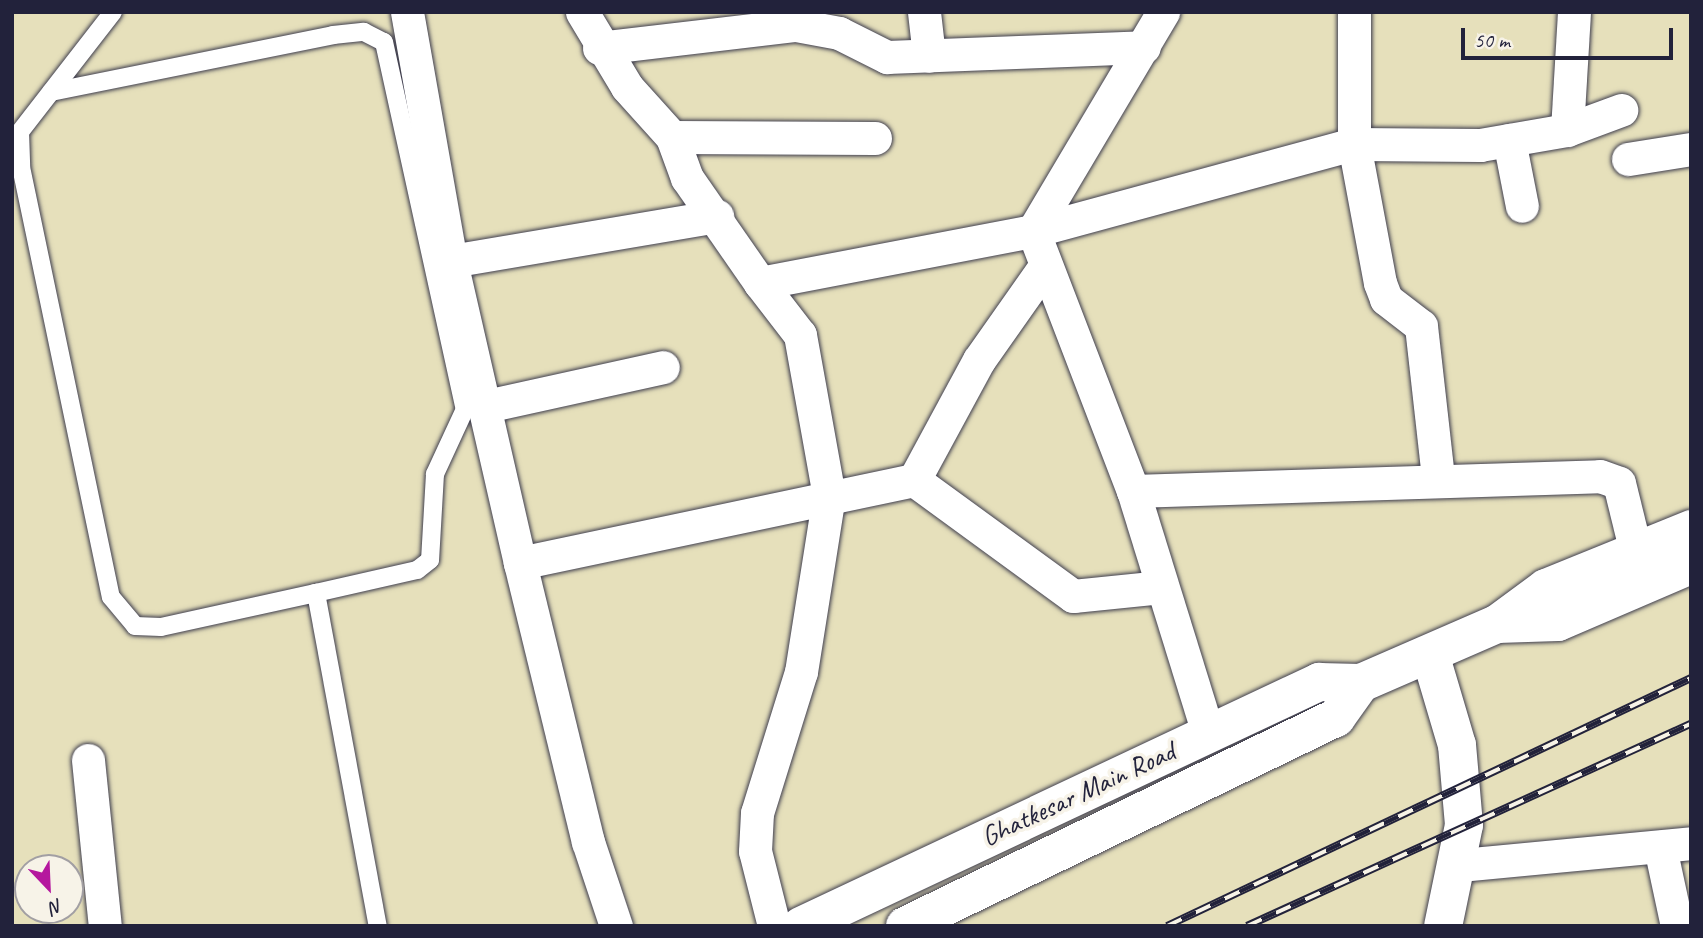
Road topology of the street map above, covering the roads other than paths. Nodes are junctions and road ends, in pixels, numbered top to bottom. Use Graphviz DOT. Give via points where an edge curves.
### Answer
graph roads {
  1 [pos="113,12"];
  2 [pos="407,12"];
  3 [pos="582,12"];
  4 [pos="924,12"];
  5 [pos="1163,12"];
  6 [pos="1354,12"];
  7 [pos="1574,12"];
  8 [pos="1144,47"];
  9 [pos="599,48"];
  10 [pos="929,56"];
  11 [pos="51,92"];
  12 [pos="1621,110"];
  13 [pos="1567,130"];
  14 [pos="672,137"];
  15 [pos="875,138"];
  16 [pos="1509,140"];
  17 [pos="1354,144"];
  18 [pos="1691,149"];
  19 [pos="1628,159"];
  20 [pos="1522,206"];
  21 [pos="717,216"];
  22 [pos="1033,231"];
  23 [pos="451,261"];
  24 [pos="1045,266"];
  25 [pos="760,283"];
  26 [pos="663,368"];
  27 [pos="486,406"];
  28 [pos="1438,477"];
  29 [pos="914,480"];
  30 [pos="1133,491"];
  31 [pos="829,496"];
  32 [pos="1691,529"];
  33 [pos="1636,552"];
  34 [pos="520,563"];
  35 [pos="1691,565"];
  36 [pos="1162,587"];
  37 [pos="316,593"];
  38 [pos="1497,624"];
  39 [pos="1430,654"];
  40 [pos="1361,683"];
  41 [pos="1208,733"];
  42 [pos="88,760"];
  43 [pos="1675,845"];
  44 [pos="1460,865"];
  45 [pos="105,926"];
  46 [pos="378,926"];
  47 [pos="616,926"];
  48 [pos="774,926"];
  49 [pos="801,926"];
  50 [pos="905,926"];
  51 [pos="1443,926"];
  52 [pos="1677,926"];
  1 -- 11 [label="lane"];
  2 -- 23 [label="street"];
  3 -- 9 [label="street"];
  4 -- 10 [label="street"];
  5 -- 8 [label="street"];
  6 -- 17 [label="street"];
  7 -- 13 [label="street"];
  8 -- 10 [label="street"];
  8 -- 22 [label="street"];
  9 -- 10 [label="street" via="796,25 839,33 887,57"];
  9 -- 14 [label="street"];
  11 -- 37 [label="lane" via="20,132 21,167 110,597 135,626 161,627"];
  11 -- 37 [label="lane" via="333,35 364,32 384,42 465,409 435,474 430,560 417,570"];
  12 -- 13 [label="street"];
  13 -- 16 [label="street"];
  14 -- 15 [label="street"];
  14 -- 21 [label="street" via="687,178"];
  16 -- 17 [label="street" via="1399,148"];
  16 -- 20 [label="street"];
  17 -- 22 [label="street"];
  17 -- 28 [label="street" via="1380,284 1386,299 1421,327"];
  18 -- 19 [label="street"];
  21 -- 23 [label="street"];
  21 -- 25 [label="street"];
  22 -- 24 [label="street"];
  22 -- 25 [label="street"];
  23 -- 27 [label="street"];
  24 -- 29 [label="street" via="979,360"];
  24 -- 30 [label="street"];
  25 -- 31 [label="street" via="800,335"];
  26 -- 27 [label="street"];
  27 -- 34 [label="street"];
  28 -- 30 [label="street"];
  28 -- 33 [label="street" via="1610,479 1619,483"];
  29 -- 31 [label="street"];
  29 -- 36 [label="street" via="1073,596"];
  30 -- 36 [label="street"];
  31 -- 34 [label="street"];
  31 -- 48 [label="street" via="802,672 757,814 755,851"];
  32 -- 33 [label="main road, Ghatkesar Main Road"];
  33 -- 38 [label="main road, Ghatkesar Main Road" via="1546,588"];
  34 -- 47 [label="street" via="587,842"];
  35 -- 38 [label="main road, Ghatkesar Main Road" via="1558,622"];
  36 -- 41 [label="street"];
  37 -- 46 [label="lane"];
  38 -- 39 [label="main road, Ghatkesar Main Road"];
  39 -- 40 [label="main road, Ghatkesar Main Road"];
  39 -- 44 [label="main road" via="1457,745 1464,825"];
  40 -- 41 [label="main road, Ghatkesar Main Road" via="1320,682"];
  40 -- 50 [label="main road, Ghatkesar Main Road" via="1336,718"];
  41 -- 49 [label="main road, Ghatkesar Main Road"];
  42 -- 45 [label="street"];
  43 -- 44 [label="street"];
  43 -- 52 [label="street"];
  44 -- 51 [label="main road"];
}
